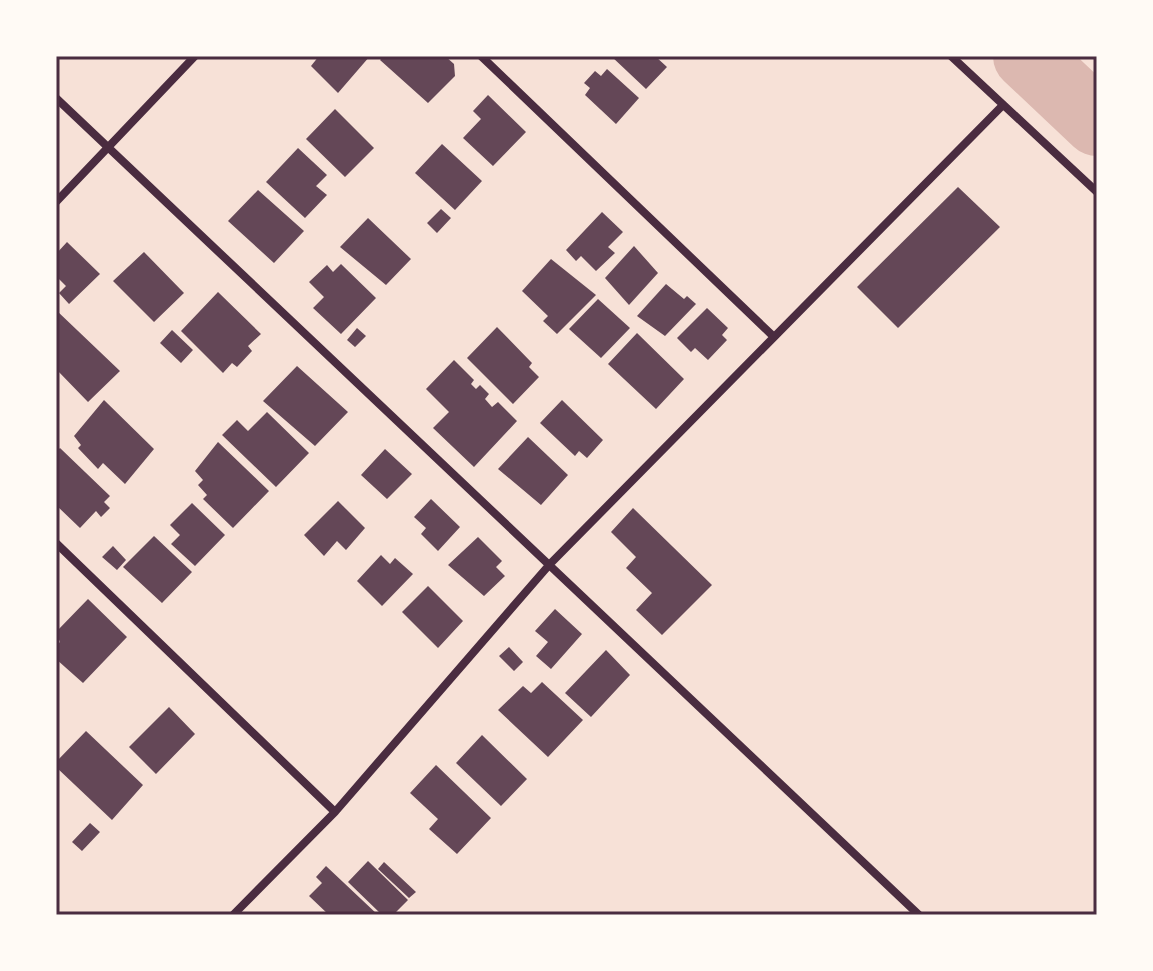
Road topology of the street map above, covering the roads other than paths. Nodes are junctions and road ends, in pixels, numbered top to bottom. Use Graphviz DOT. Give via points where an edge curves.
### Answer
graph roads {
  1 [pos="195,56"];
  2 [pos="481,56"];
  3 [pos="951,56"];
  4 [pos="56,98"];
  5 [pos="1003,105"];
  6 [pos="108,149"];
  7 [pos="1097,192"];
  8 [pos="56,202"];
  9 [pos="774,337"];
  10 [pos="56,543"];
  11 [pos="550,564"];
  12 [pos="335,812"];
  13 [pos="233,915"];
  14 [pos="919,915"];
  1 -- 6 [label="street"];
  2 -- 9 [label="street"];
  3 -- 5 [label="street"];
  4 -- 6 [label="street"];
  5 -- 7 [label="street"];
  5 -- 9 [label="street"];
  6 -- 8 [label="street"];
  6 -- 11 [label="street"];
  9 -- 11 [label="street"];
  10 -- 12 [label="street"];
  11 -- 12 [label="street"];
  11 -- 14 [label="street"];
  12 -- 13 [label="street"];
}
